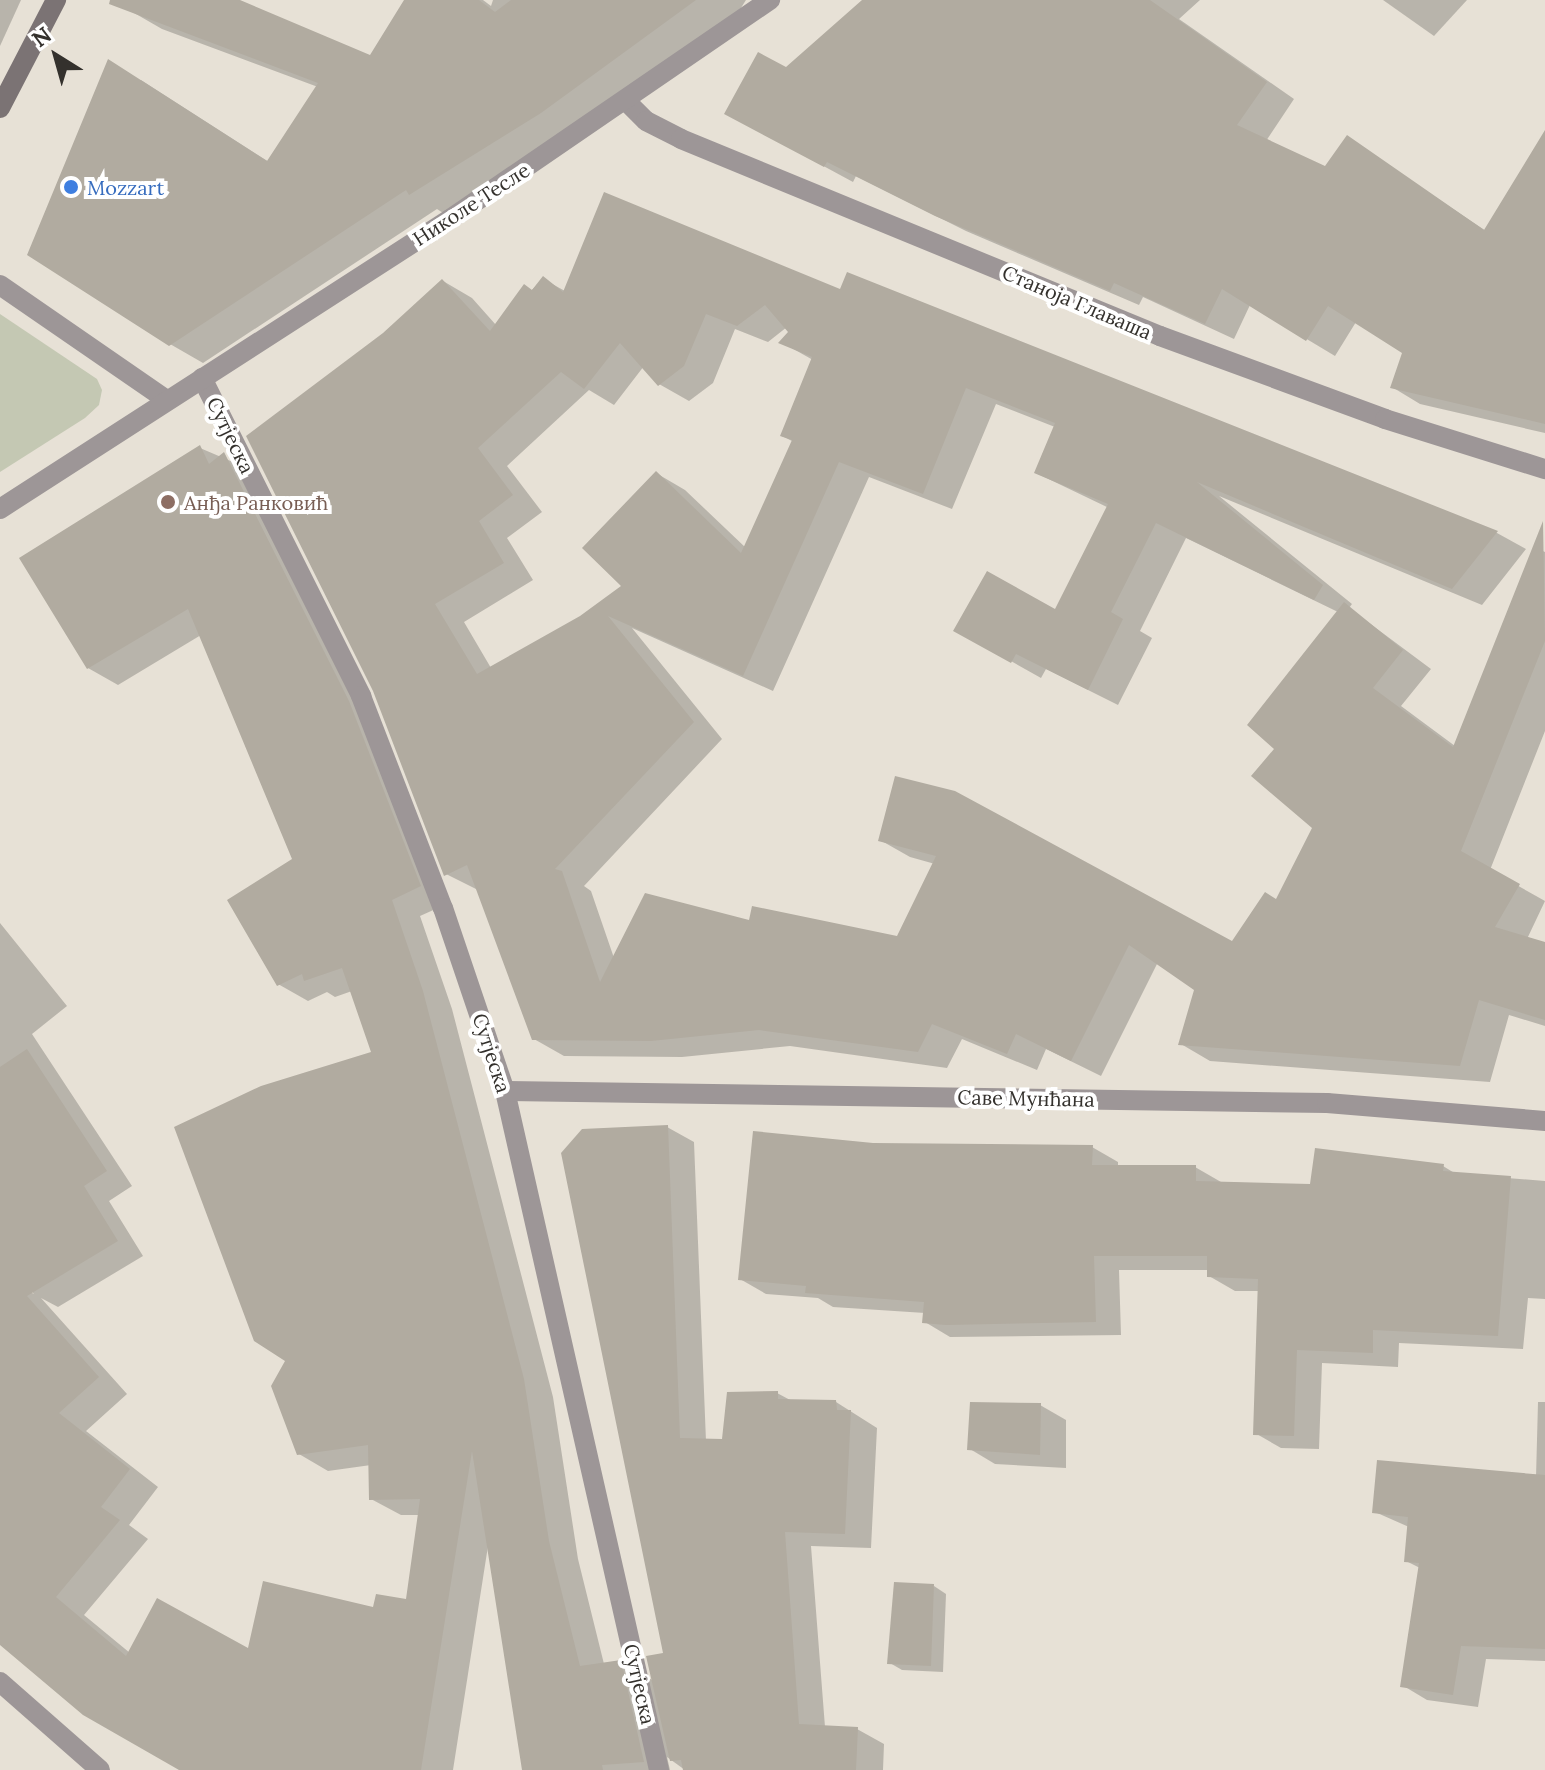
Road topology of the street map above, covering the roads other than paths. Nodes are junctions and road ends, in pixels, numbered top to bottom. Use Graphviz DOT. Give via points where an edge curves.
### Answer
graph roads {
  1 [pos="56,0"];
  2 [pos="770,0"];
  3 [pos="626,101"];
  4 [pos="0,108"];
  5 [pos="0,285"];
  6 [pos="202,378"];
  7 [pos="165,399"];
  8 [pos="1545,469"];
  9 [pos="0,509"];
  10 [pos="505,1091"];
  11 [pos="1545,1121"];
  12 [pos="0,1682"];
  13 [pos="100,1770"];
  14 [pos="659,1770"];
  1 -- 4 [label="main road"];
  2 -- 3 [label="street, Николе Тесле"];
  3 -- 6 [label="street, Николе Тесле"];
  3 -- 8 [label="street, Станоја Главаша" via="646,121 681,139 1160,336 1385,419"];
  5 -- 7 [label="street"];
  6 -- 7 [label="street, Николе Тесле"];
  6 -- 10 [label="street, Сутјеска" via="361,696 443,908"];
  7 -- 9 [label="street, Николе Тесле"];
  10 -- 11 [label="street, Саве Мунћана" via="1327,1103"];
  10 -- 14 [label="street, Сутјеска"];
  12 -- 13 [label="street"];
}
